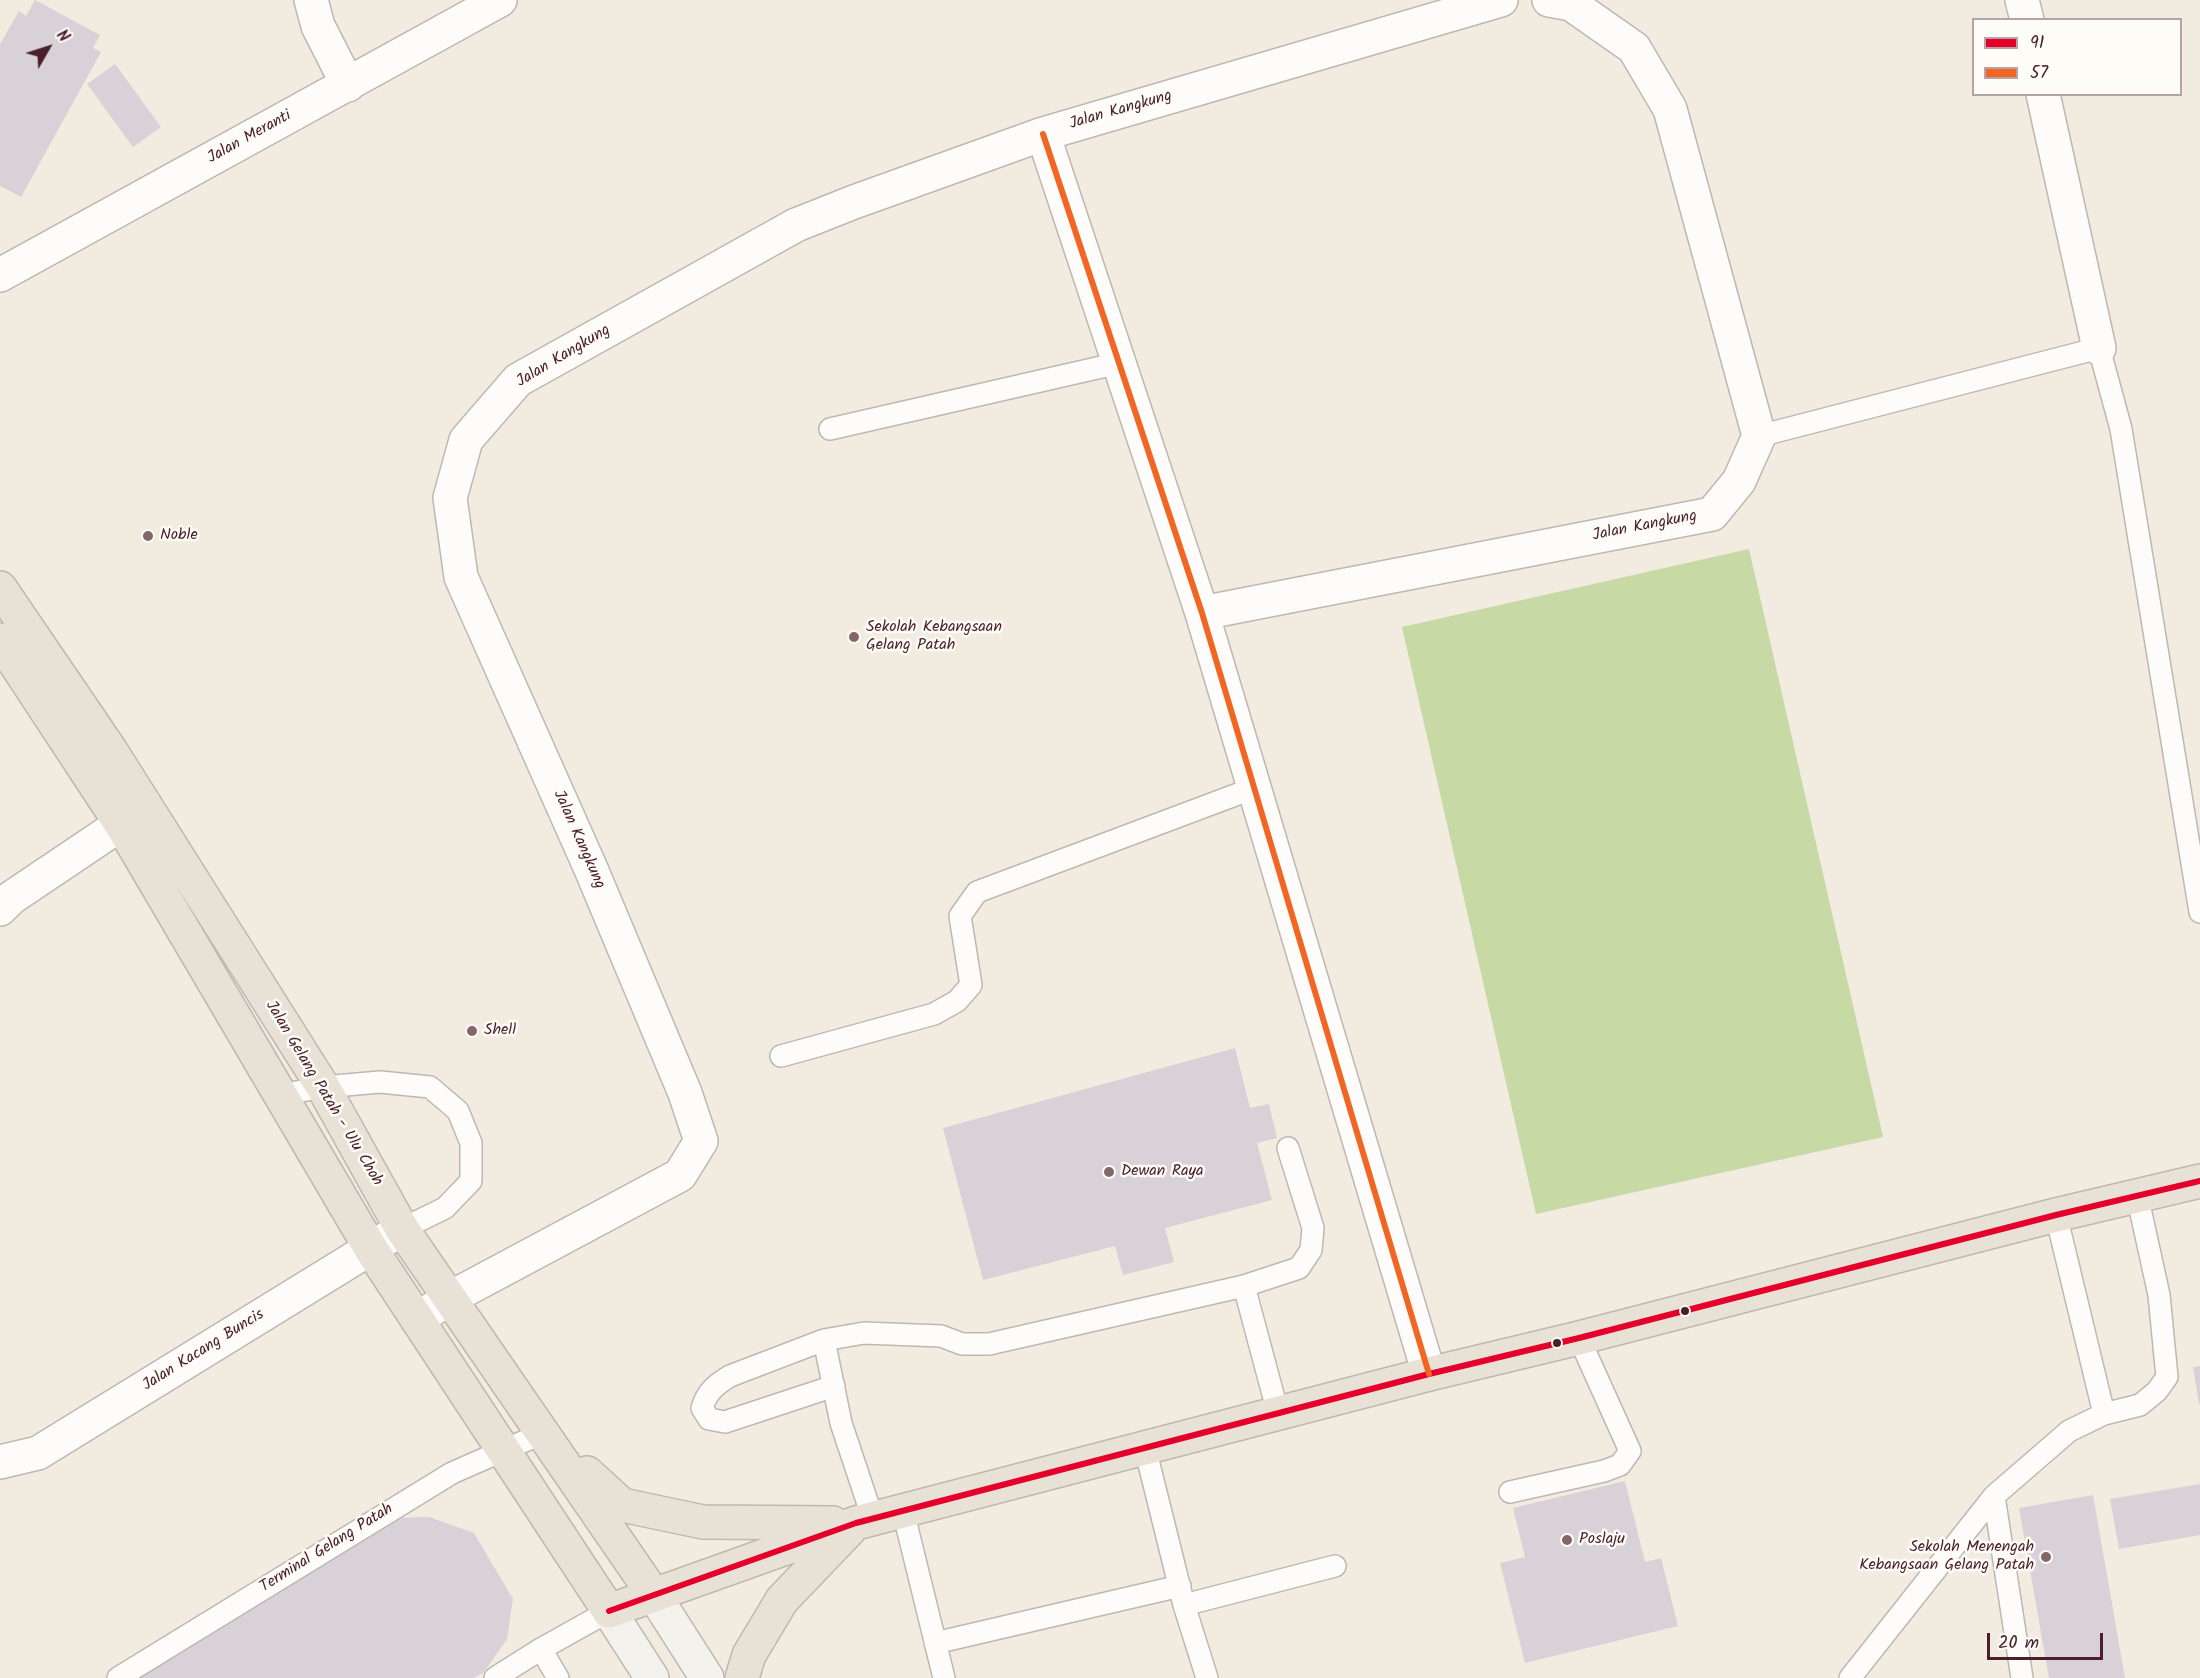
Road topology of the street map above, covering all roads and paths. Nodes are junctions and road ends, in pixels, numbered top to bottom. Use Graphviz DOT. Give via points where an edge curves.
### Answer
graph roads {
  1 [pos="311,0"];
  2 [pos="500,0"];
  3 [pos="1501,0"];
  4 [pos="1549,0"];
  5 [pos="2022,0"];
  6 [pos="2026,18"];
  7 [pos="348,85"];
  8 [pos="2043,96"];
  9 [pos="1043,134"];
  10 [pos="0,275"];
  11 [pos="2099,348"];
  12 [pos="1119,363"];
  13 [pos="830,429"];
  14 [pos="1759,436"];
  15 [pos="0,588"];
  16 [pos="1202,613"];
  17 [pos="0,640"];
  18 [pos="1254,788"];
  19 [pos="121,824"];
  20 [pos="0,909"];
  21 [pos="2200,912"];
  22 [pos="781,1056"];
  23 [pos="323,1087"];
  24 [pos="280,1095"];
  25 [pos="1288,1148"];
  26 [pos="2200,1181"];
  27 [pos="2137,1195"];
  28 [pos="2056,1215"];
  29 [pos="402,1229"];
  30 [pos="371,1249"];
  31 [pos="1244,1286"];
  32 [pos="450,1298"];
  33 [pos="417,1319"];
  34 [pos="1579,1338"];
  35 [pos="824,1340"];
  36 [pos="1429,1374"];
  37 [pos="834,1386"];
  38 [pos="1278,1413"];
  39 [pos="2104,1414"];
  40 [pos="543,1433"];
  41 [pos="1145,1448"];
  42 [pos="503,1449"];
  43 [pos="0,1462"];
  44 [pos="1510,1492"];
  45 [pos="1994,1496"];
  46 [pos="877,1518"];
  47 [pos="1335,1566"];
  48 [pos="654,1595"];
  49 [pos="1182,1595"];
  50 [pos="609,1611"];
  51 [pos="935,1643"];
  52 [pos="541,1649"];
  53 [pos="118,1678"];
  54 [pos="495,1678"];
  55 [pos="558,1678"];
  56 [pos="652,1678"];
  57 [pos="707,1678"];
  58 [pos="742,1678"];
  59 [pos="944,1678"];
  60 [pos="1207,1678"];
  61 [pos="1850,1678"];
  62 [pos="2022,1678"];
  1 -- 7 [label="street" via="318,26"];
  2 -- 7 [label="street, Jalan Meranti"];
  3 -- 9 [label="street, Jalan Kangkung"];
  4 -- 14 [label="street" via="1571,4 1634,48 1670,109"];
  5 -- 6 [label="street"];
  7 -- 10 [label="street, Jalan Meranti"];
  8 -- 11 [label="street"];
  9 -- 12 [label="street"];
  9 -- 32 [label="street, Jalan Kangkung" via="796,225 518,380 466,440 450,498 461,577 591,869 685,1093 701,1141 680,1175"];
  11 -- 14 [label="lane"];
  11 -- 21 [label="lane" via="2121,429"];
  12 -- 13 [label="lane"];
  12 -- 16 [label="street"];
  14 -- 16 [label="street, Jalan Kangkung" via="1738,481 1712,514"];
  15 -- 23 [label="main road, Jalan Gelang Patah - Ulu Choh" via="111,751"];
  16 -- 18 [label="street"];
  17 -- 19 [label="main road"];
  18 -- 22 [label="lane" via="977,892 960,916 971,985 957,1002 934,1014"];
  18 -- 36 [label="street"];
  19 -- 20 [label="street" via="10,898"];
  19 -- 24 [label="main road"];
  23 -- 24 [label="lane"];
  23 -- 29 [label="main road, Jalan Gelang Patah - Ulu Choh"];
  23 -- 29 [label="lane" via="380,1082 430,1087 458,1111 471,1143 471,1181 445,1208"];
  24 -- 30 [label="main road"];
  25 -- 31 [label="lane" via="1313,1228 1311,1250 1299,1268"];
  26 -- 27 [label="main road"];
  27 -- 28 [label="main road"];
  27 -- 39 [label="lane" via="2159,1294 2167,1377 2140,1406"];
  28 -- 34 [label="main road"];
  28 -- 39 [label="lane"];
  29 -- 30 [label="street, Jalan Kacang Buncis"];
  29 -- 32 [label="main road, Jalan Gelang Patah - Ulu Choh"];
  30 -- 33 [label="main road"];
  30 -- 43 [label="street, Jalan Kacang Buncis" via="38,1453"];
  31 -- 35 [label="lane" via="989,1344 962,1344 941,1336 864,1333"];
  31 -- 38 [label="lane"];
  32 -- 33 [label="street, Jalan Kangkung"];
  32 -- 40 [label="main road, Jalan Gelang Patah - Ulu Choh"];
  33 -- 42 [label="main road"];
  34 -- 36 [label="main road"];
  34 -- 44 [label="lane" via="1630,1451 1620,1465 1604,1471"];
  35 -- 37 [label="lane"];
  35 -- 37 [label="lane" via="730,1376 706,1395 702,1408 710,1419 725,1422"];
  36 -- 38 [label="main road"];
  37 -- 46 [label="lane" via="841,1423"];
  38 -- 41 [label="main road"];
  39 -- 45 [label="lane" via="2069,1431"];
  40 -- 42 [label="lane, Terminal Gelang Patah"];
  40 -- 46 [label="main road" via="622,1505 703,1522"];
  40 -- 48 [label="main road, Jalan Gelang Patah - Ulu Choh"];
  41 -- 46 [label="main road"];
  41 -- 49 [label="lane"];
  42 -- 50 [label="main road"];
  42 -- 53 [label="lane, Terminal Gelang Patah" via="452,1473"];
  45 -- 61 [label="lane"];
  45 -- 62 [label="lane"];
  46 -- 48 [label="main road"];
  46 -- 51 [label="lane"];
  46 -- 58 [label="main road" via="782,1600 749,1655"];
  47 -- 49 [label="lane"];
  48 -- 50 [label="main road"];
  48 -- 57 [label="main road"];
  49 -- 51 [label="lane"];
  49 -- 60 [label="lane"];
  50 -- 52 [label="lane"];
  50 -- 56 [label="main road"];
  51 -- 59 [label="lane"];
  52 -- 54 [label="lane"];
  52 -- 55 [label="lane"];
}
